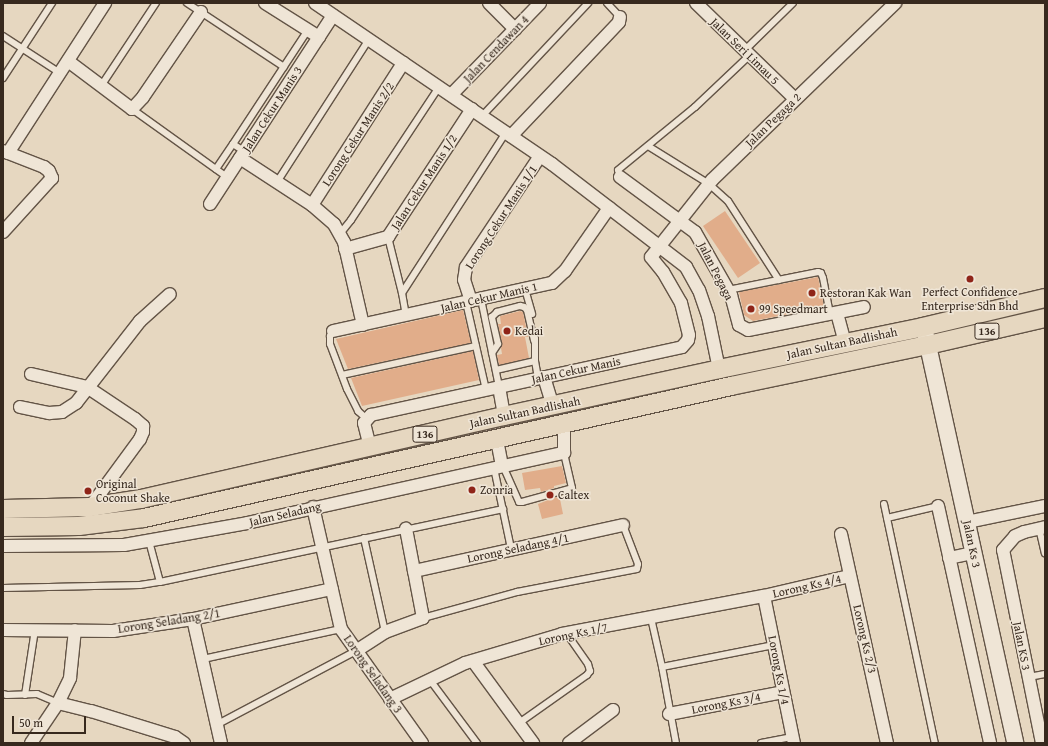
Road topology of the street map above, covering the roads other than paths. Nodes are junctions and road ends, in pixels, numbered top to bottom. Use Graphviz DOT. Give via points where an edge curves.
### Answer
graph roads {
  1 [pos="52,3"];
  2 [pos="106,3"];
  3 [pos="156,3"];
  4 [pos="187,3"];
  5 [pos="265,3"];
  6 [pos="316,3"];
  7 [pos="489,3"];
  8 [pos="540,3"];
  9 [pos="588,3"];
  10 [pos="607,3"];
  11 [pos="696,3"];
  12 [pos="792,3"];
  13 [pos="895,3"];
  14 [pos="332,10"];
  15 [pos="201,12"];
  16 [pos="620,17"];
  17 [pos="515,29"];
  18 [pos="308,30"];
  19 [pos="3,36"];
  20 [pos="319,37"];
  21 [pos="369,39"];
  22 [pos="22,49"];
  23 [pos="747,53"];
  24 [pos="68,61"];
  25 [pos="403,63"];
  26 [pos="284,67"];
  27 [pos="60,73"];
  28 [pos="3,78"];
  29 [pos="101,86"];
  30 [pos="438,87"];
  31 [pos="451,95"];
  32 [pos="795,99"];
  33 [pos="132,109"];
  34 [pos="472,109"];
  35 [pos="482,116"];
  36 [pos="508,134"];
  37 [pos="233,144"];
  38 [pos="648,146"];
  39 [pos="6,152"];
  40 [pos="242,155"];
  41 [pos="540,156"];
  42 [pos="216,169"];
  43 [pos="228,177"];
  44 [pos="620,177"];
  45 [pos="277,182"];
  46 [pos="709,184"];
  47 [pos="210,204"];
  48 [pos="312,205"];
  49 [pos="609,208"];
  50 [pos="680,220"];
  51 [pos="3,232"];
  52 [pos="339,235"];
  53 [pos="388,237"];
  54 [pos="661,246"];
  55 [pos="345,249"];
  56 [pos="651,257"];
  57 [pos="779,280"];
  58 [pos="525,288"];
  59 [pos="728,290"];
  60 [pos="402,293"];
  61 [pos="170,294"];
  62 [pos="1045,298"];
  63 [pos="472,300"];
  64 [pos="864,307"];
  65 [pos="834,314"];
  66 [pos="406,315"];
  67 [pos="1045,318"];
  68 [pos="363,325"];
  69 [pos="923,327"];
  70 [pos="333,331"];
  71 [pos="534,341"];
  72 [pos="845,342"];
  73 [pos="928,345"];
  74 [pos="476,346"];
  75 [pos="492,353"];
  76 [pos="535,361"];
  77 [pos="719,369"];
  78 [pos="496,370"];
  79 [pos="31,374"];
  80 [pos="342,375"];
  81 [pos="541,378"];
  82 [pos="87,387"];
  83 [pos="499,387"];
  84 [pos="486,390"];
  85 [pos="553,406"];
  86 [pos="20,407"];
  87 [pos="504,416"];
  88 [pos="369,417"];
  89 [pos="564,425"];
  90 [pos="497,440"];
  91 [pos="370,447"];
  92 [pos="564,453"];
  93 [pos="498,467"];
  94 [pos="884,504"];
  95 [pos="938,506"];
  96 [pos="1045,506"];
  97 [pos="90,507"];
  98 [pos="313,507"];
  99 [pos="503,509"];
  100 [pos="3,518"];
  101 [pos="887,518"];
  102 [pos="967,522"];
  103 [pos="623,525"];
  104 [pos="1042,528"];
  105 [pos="406,529"];
  106 [pos="841,534"];
  107 [pos="364,538"];
  108 [pos="149,541"];
  109 [pos="3,546"];
  110 [pos="322,547"];
  111 [pos="511,549"];
  112 [pos="974,553"];
  113 [pos="1045,553"];
  114 [pos="949,558"];
  115 [pos="414,571"];
  116 [pos="850,576"];
  117 [pos="160,582"];
  118 [pos="3,588"];
  119 [pos="332,589"];
  120 [pos="764,596"];
  121 [pos="422,618"];
  122 [pos="652,618"];
  123 [pos="193,619"];
  124 [pos="341,629"];
  125 [pos="3,630"];
  126 [pos="35,630"];
  127 [pos="75,630"];
  128 [pos="384,632"];
  129 [pos="566,634"];
  130 [pos="774,645"];
  131 [pos="356,651"];
  132 [pos="203,660"];
  133 [pos="473,661"];
  134 [pos="662,667"];
  135 [pos="1045,674"];
  136 [pos="1029,677"];
  137 [pos="430,680"];
  138 [pos="783,692"];
  139 [pos="3,694"];
  140 [pos="25,695"];
  141 [pos="390,699"];
  142 [pos="58,703"];
  143 [pos="613,710"];
  144 [pos="669,714"];
  145 [pos="519,723"];
  146 [pos="218,724"];
  147 [pos="793,740"];
  148 [pos="31,743"];
  149 [pos="184,743"];
  150 [pos="221,743"];
  151 [pos="422,743"];
  152 [pos="477,743"];
  153 [pos="533,743"];
  154 [pos="569,743"];
  155 [pos="676,743"];
  156 [pos="761,743"];
  157 [pos="887,743"];
  158 [pos="935,743"];
  159 [pos="990,743"];
  160 [pos="1015,743"];
  161 [pos="1042,743"];
  1 -- 22 [label="lane"];
  2 -- 24 [label="street"];
  3 -- 29 [label="lane"];
  4 -- 15 [label="lane"];
  5 -- 18 [label="street"];
  6 -- 14 [label="street"];
  7 -- 17 [label="street"];
  8 -- 17 [label="street, Jalan Cendawan 4"];
  9 -- 35 [label="lane"];
  10 -- 16 [label="lane"];
  11 -- 23 [label="street, Jalan Seri Limau 5"];
  12 -- 23 [label="lane"];
  13 -- 32 [label="street, Jalan Pegaga 2"];
  14 -- 20 [label="street, Jalan Cekur Manis 3"];
  14 -- 21 [label="street"];
  15 -- 26 [label="lane"];
  15 -- 33 [label="street" via="143,97"];
  16 -- 36 [label="street" via="620,22"];
  17 -- 31 [label="street, Jalan Cendawan 4"];
  18 -- 20 [label="street"];
  18 -- 26 [label="lane"];
  19 -- 22 [label="lane"];
  20 -- 40 [label="street, Jalan Cekur Manis 3"];
  21 -- 25 [label="street"];
  21 -- 45 [label="lane"];
  22 -- 27 [label="lane"];
  22 -- 28 [label="lane"];
  23 -- 32 [label="street, Jalan Seri Limau 5"];
  23 -- 38 [label="lane" via="695,107"];
  24 -- 27 [label="street"];
  24 -- 29 [label="street"];
  25 -- 30 [label="street"];
  25 -- 48 [label="street, Lorong Cekur Manis 2/2"];
  26 -- 37 [label="lane"];
  27 -- 39 [label="street"];
  29 -- 33 [label="street"];
  30 -- 31 [label="street"];
  30 -- 52 [label="lane" via="352,220"];
  31 -- 34 [label="street"];
  32 -- 46 [label="street, Jalan Pegaga 2"];
  33 -- 42 [label="lane"];
  34 -- 35 [label="street"];
  34 -- 53 [label="street, Jalan Cekur Manis 1/2"];
  35 -- 36 [label="street"];
  36 -- 41 [label="street"];
  36 -- 60 [label="lane"];
  37 -- 40 [label="lane"];
  37 -- 42 [label="lane"];
  38 -- 44 [label="lane" via="618,170"];
  38 -- 46 [label="lane"];
  39 -- 51 [label="street" via="44,166 52,178"];
  40 -- 43 [label="street, Jalan Cekur Manis 3"];
  40 -- 45 [label="street"];
  41 -- 49 [label="street"];
  41 -- 63 [label="street, Lorong Cekur Manis 1/1" via="466,266 464,280"];
  42 -- 43 [label="lane"];
  43 -- 47 [label="street, Jalan Cekur Manis 3"];
  44 -- 50 [label="street, Jalan Pegaga"];
  45 -- 48 [label="street"];
  46 -- 50 [label="street, Jalan Pegaga 2"];
  46 -- 57 [label="lane" via="728,201"];
  48 -- 52 [label="street" via="334,224"];
  49 -- 54 [label="street"];
  49 -- 58 [label="street, Jalan Cekur Manis 1" via="558,279 552,283"];
  50 -- 54 [label="street, Jalan Pegaga 2"];
  50 -- 59 [label="street, Jalan Pegaga" via="695,232"];
  52 -- 55 [label="street"];
  53 -- 55 [label="street, Jalan Cekur Manis 1/2"];
  53 -- 60 [label="lane"];
  54 -- 56 [label="street, Jalan Pegaga 2"];
  54 -- 77 [label="street" via="686,267 699,290 708,316"];
  55 -- 68 [label="street"];
  56 -- 81 [label="street, Jalan Cekur Manis" via="681,303 688,325 688,340 682,347"];
  57 -- 59 [label="lane"];
  57 -- 65 [label="lane" via="821,273"];
  58 -- 63 [label="street, Jalan Cekur Manis 1"];
  58 -- 71 [label="lane" via="537,334"];
  59 -- 65 [label="street, Jalan Pegaga" via="739,324 748,330"];
  60 -- 66 [label="lane"];
  61 -- 82 [label="street" via="140,321"];
  62 -- 69 [label="main road, Jalan Sultan Badlishah / 136"];
  63 -- 66 [label="street, Jalan Cekur Manis 1"];
  63 -- 74 [label="lane"];
  63 -- 75 [label="lane"];
  64 -- 65 [label="street, Jalan Pegaga"];
  65 -- 72 [label="street"];
  66 -- 68 [label="street, Jalan Cekur Manis 1"];
  67 -- 73 [label="main road, Jalan Sultan Badlishah / 136"];
  68 -- 70 [label="street, Jalan Cekur Manis 1"];
  69 -- 72 [label="main road, Jalan Sultan Badlishah / 136"];
  69 -- 73 [label="street, Jalan Ks 3"];
  70 -- 80 [label="lane" via="330,344"];
  71 -- 75 [label="lane" via="527,310 524,307 497,312 492,317 498,344"];
  71 -- 76 [label="lane"];
  72 -- 77 [label="main road, Jalan Sultan Badlishah / 136"];
  73 -- 89 [label="main road, Jalan Sultan Badlishah / 136" via="731,386"];
  73 -- 102 [label="street, Jalan Ks 3"];
  74 -- 80 [label="lane"];
  74 -- 84 [label="lane"];
  75 -- 78 [label="lane"];
  76 -- 78 [label="lane"];
  76 -- 81 [label="lane"];
  77 -- 85 [label="main road, Jalan Sultan Badlishah / 136"];
  78 -- 83 [label="lane"];
  79 -- 82 [label="street"];
  80 -- 88 [label="lane" via="358,411"];
  81 -- 83 [label="street, Jalan Cekur Manis"];
  81 -- 85 [label="street"];
  82 -- 86 [label="street" via="76,402 62,412 49,413"];
  82 -- 97 [label="street" via="135,419 142,426 143,432"];
  83 -- 84 [label="street, Jalan Cekur Manis"];
  83 -- 87 [label="street"];
  84 -- 88 [label="street, Jalan Cekur Manis"];
  85 -- 87 [label="main road, Jalan Sultan Badlishah / 136"];
  87 -- 91 [label="main road, Jalan Sultan Badlishah / 136"];
  88 -- 91 [label="street" via="364,423"];
  89 -- 90 [label="main road, Jalan Sultan Badlishah / 136"];
  89 -- 92 [label="street"];
  90 -- 93 [label="street"];
  90 -- 100 [label="main road, Jalan Sultan Badlishah / 136" via="144,518 79,526"];
  91 -- 97 [label="main road, Jalan Sultan Badlishah / 136" via="141,499"];
  92 -- 93 [label="street, Jalan Seladang"];
  92 -- 93 [label="lane" via="572,488 522,502"];
  93 -- 98 [label="street, Jalan Seladang"];
  93 -- 99 [label="lane"];
  94 -- 101 [label="lane"];
  95 -- 101 [label="lane"];
  95 -- 114 [label="street"];
  96 -- 102 [label="street"];
  97 -- 100 [label="main road, Jalan Sultan Badlishah / 136"];
  98 -- 108 [label="street, Jalan Seladang"];
  98 -- 110 [label="street, Lorong Seladang 3"];
  99 -- 105 [label="lane"];
  99 -- 111 [label="lane"];
  101 -- 158 [label="lane"];
  102 -- 112 [label="street, Jalan Ks 3"];
  103 -- 111 [label="street, Lorong Seladang 4/1"];
  103 -- 121 [label="lane" via="638,564 637,569 517,592"];
  104 -- 113 [label="lane"];
  104 -- 136 [label="street, Jalan KS 3" via="1014,536 1003,550"];
  105 -- 107 [label="lane"];
  105 -- 115 [label="street"];
  106 -- 116 [label="street, Lorong Ks 2/3"];
  107 -- 110 [label="lane"];
  107 -- 128 [label="lane"];
  108 -- 109 [label="street, Jalan Seladang" via="124,545"];
  108 -- 117 [label="lane"];
  110 -- 117 [label="lane"];
  110 -- 119 [label="street, Lorong Seladang 3"];
  111 -- 115 [label="street, Lorong Seladang 4/1"];
  112 -- 114 [label="street"];
  112 -- 160 [label="street, Jalan Ks 3"];
  114 -- 159 [label="street"];
  115 -- 121 [label="street"];
  116 -- 120 [label="street, Lorong Ks 4/4"];
  116 -- 157 [label="street, Lorong Ks 2/3"];
  117 -- 118 [label="lane" via="140,585"];
  119 -- 123 [label="street, Lorong Seladang 2/1"];
  119 -- 124 [label="street, Lorong Seladang 3"];
  120 -- 122 [label="street, Lorong Ks 1/7"];
  120 -- 130 [label="street, Lorong Ks 1/4"];
  121 -- 128 [label="street"];
  122 -- 129 [label="street, Lorong Ks 1/7"];
  122 -- 134 [label="lane"];
  123 -- 127 [label="street, Lorong Seladang 2/1" via="112,631"];
  123 -- 132 [label="street"];
  124 -- 131 [label="street, Lorong Seladang 3"];
  124 -- 132 [label="lane"];
  125 -- 126 [label="street, Lorong Seladang 2/1"];
  126 -- 127 [label="street, Lorong Seladang 2/1"];
  126 -- 140 [label="lane"];
  127 -- 142 [label="street" via="70,678"];
  128 -- 131 [label="street"];
  129 -- 133 [label="street, Lorong Ks 1/7"];
  129 -- 145 [label="lane" via="588,664 590,671"];
  130 -- 134 [label="lane"];
  130 -- 138 [label="street, Lorong Ks 1/4"];
  131 -- 141 [label="street, Lorong Seladang 3"];
  131 -- 146 [label="lane"];
  132 -- 146 [label="street"];
  133 -- 137 [label="street, Lorong Ks 1/7"];
  133 -- 145 [label="street"];
  134 -- 144 [label="lane"];
  135 -- 136 [label="lane"];
  136 -- 161 [label="street, Jalan KS 3"];
  137 -- 141 [label="street, Lorong Ks 1/7"];
  137 -- 152 [label="lane"];
  138 -- 144 [label="street, Lorong Ks 3/4"];
  138 -- 147 [label="street, Lorong Ks 1/4"];
  139 -- 140 [label="lane"];
  140 -- 142 [label="lane" via="37,694"];
  141 -- 151 [label="street, Lorong Seladang 3"];
  142 -- 148 [label="street"];
  142 -- 149 [label="street" via="175,737"];
  143 -- 154 [label="street"];
  144 -- 155 [label="lane"];
  145 -- 153 [label="street"];
  146 -- 150 [label="street"];
  147 -- 156 [label="lane"];
}
